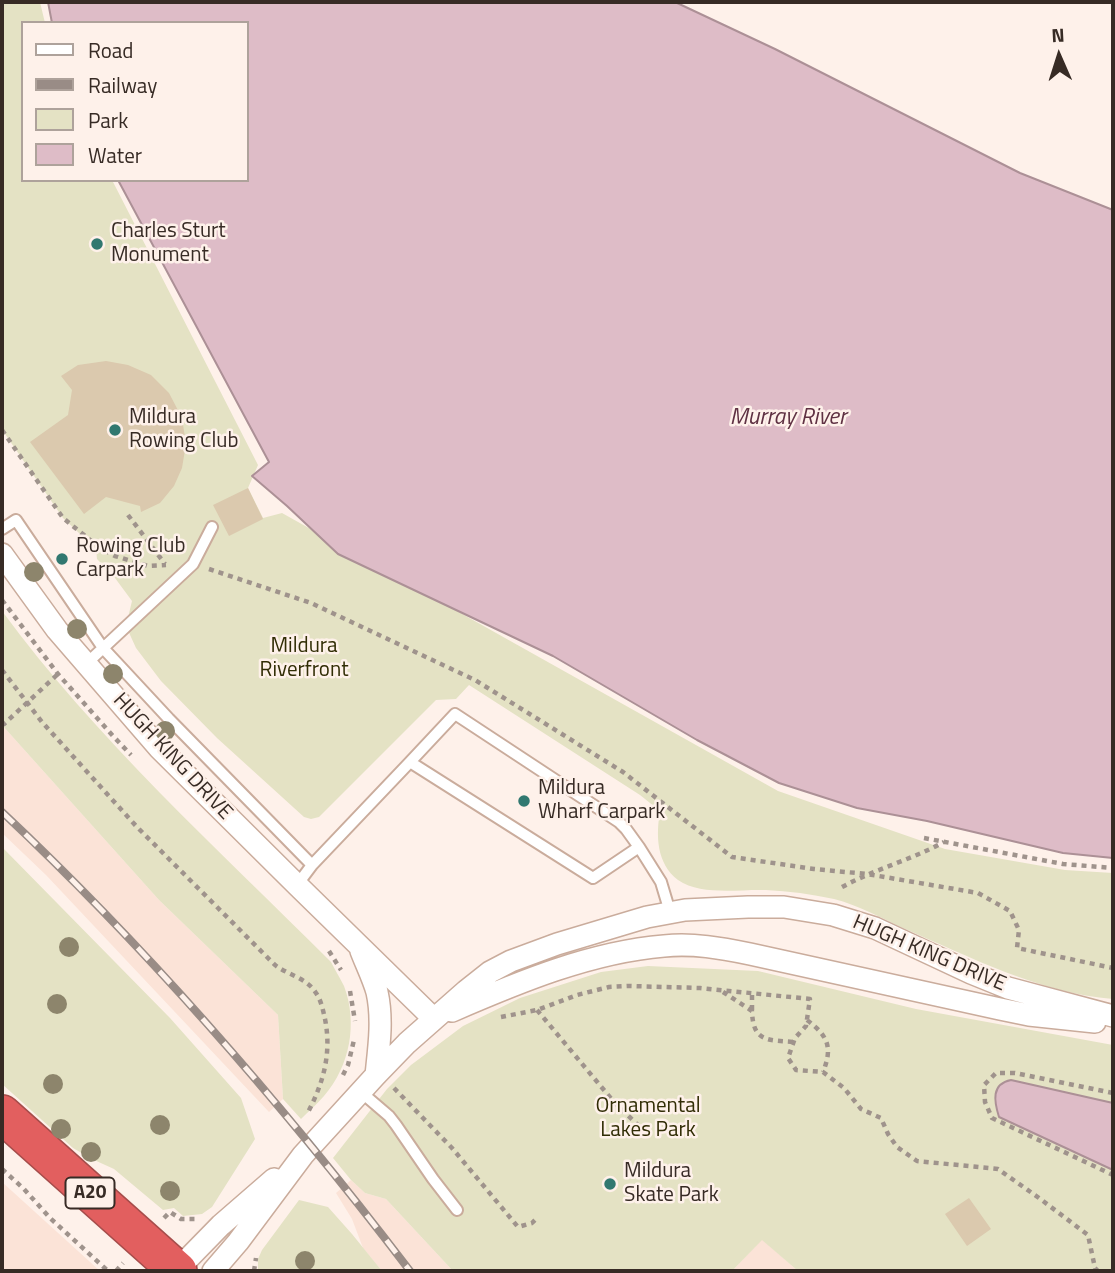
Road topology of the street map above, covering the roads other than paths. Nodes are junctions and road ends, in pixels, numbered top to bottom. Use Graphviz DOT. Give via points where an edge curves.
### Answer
graph roads {
  1 [pos="212,527"];
  2 [pos="2,529"];
  3 [pos="2,554"];
  4 [pos="103,648"];
  5 [pos="86,664"];
  6 [pos="410,762"];
  7 [pos="639,847"];
  8 [pos="312,865"];
  9 [pos="297,885"];
  10 [pos="670,912"];
  11 [pos="647,917"];
  12 [pos="359,944"];
  13 [pos="651,948"];
  14 [pos="1113,1016"];
  15 [pos="434,1019"];
  16 [pos="1113,1024"];
  17 [pos="385,1081"];
  18 [pos="369,1099"];
  19 [pos="2,1114"];
  20 [pos="303,1155"];
  21 [pos="457,1210"];
  22 [pos="177,1271"];
  23 [pos="213,1271"];
  1 -- 4 [label="lane" via="193,564"];
  2 -- 4 [label="lane" via="16,520"];
  3 -- 5 [label="street, HUGH KING DRIVE"];
  4 -- 5 [label="lane"];
  4 -- 8 [label="lane"];
  5 -- 9 [label="street, HUGH KING DRIVE" via="159,748"];
  6 -- 7 [label="lane" via="593,878"];
  6 -- 7 [label="lane" via="455,714 619,822"];
  6 -- 8 [label="lane"];
  7 -- 10 [label="lane" via="661,882"];
  8 -- 9 [label="lane"];
  9 -- 12 [label="street, HUGH KING DRIVE"];
  10 -- 11 [label="street, HUGH KING DRIVE"];
  10 -- 14 [label="street, HUGH KING DRIVE" via="767,907 833,915 875,928 1008,988"];
  11 -- 13 [label="street"];
  11 -- 15 [label="street, HUGH KING DRIVE" via="511,961 480,979"];
  12 -- 15 [label="street, HUGH KING DRIVE"];
  12 -- 17 [label="street, HUGH KING DRIVE" via="376,989"];
  13 -- 15 [label="street, HUGH KING DRIVE" via="540,975"];
  13 -- 16 [label="street, HUGH KING DRIVE" via="727,949 1000,1009"];
  15 -- 17 [label="street, HUGH KING DRIVE"];
  17 -- 18 [label="street, HUGH KING DRIVE"];
  18 -- 20 [label="street, HUGH KING DRIVE"];
  18 -- 21 [label="lane" via="396,1125"];
  19 -- 22 [label="highway, A20"];
  20 -- 22 [label="street, HUGH KING DRIVE" via="221,1225"];
  20 -- 23 [label="street, HUGH KING DRIVE"];
}
